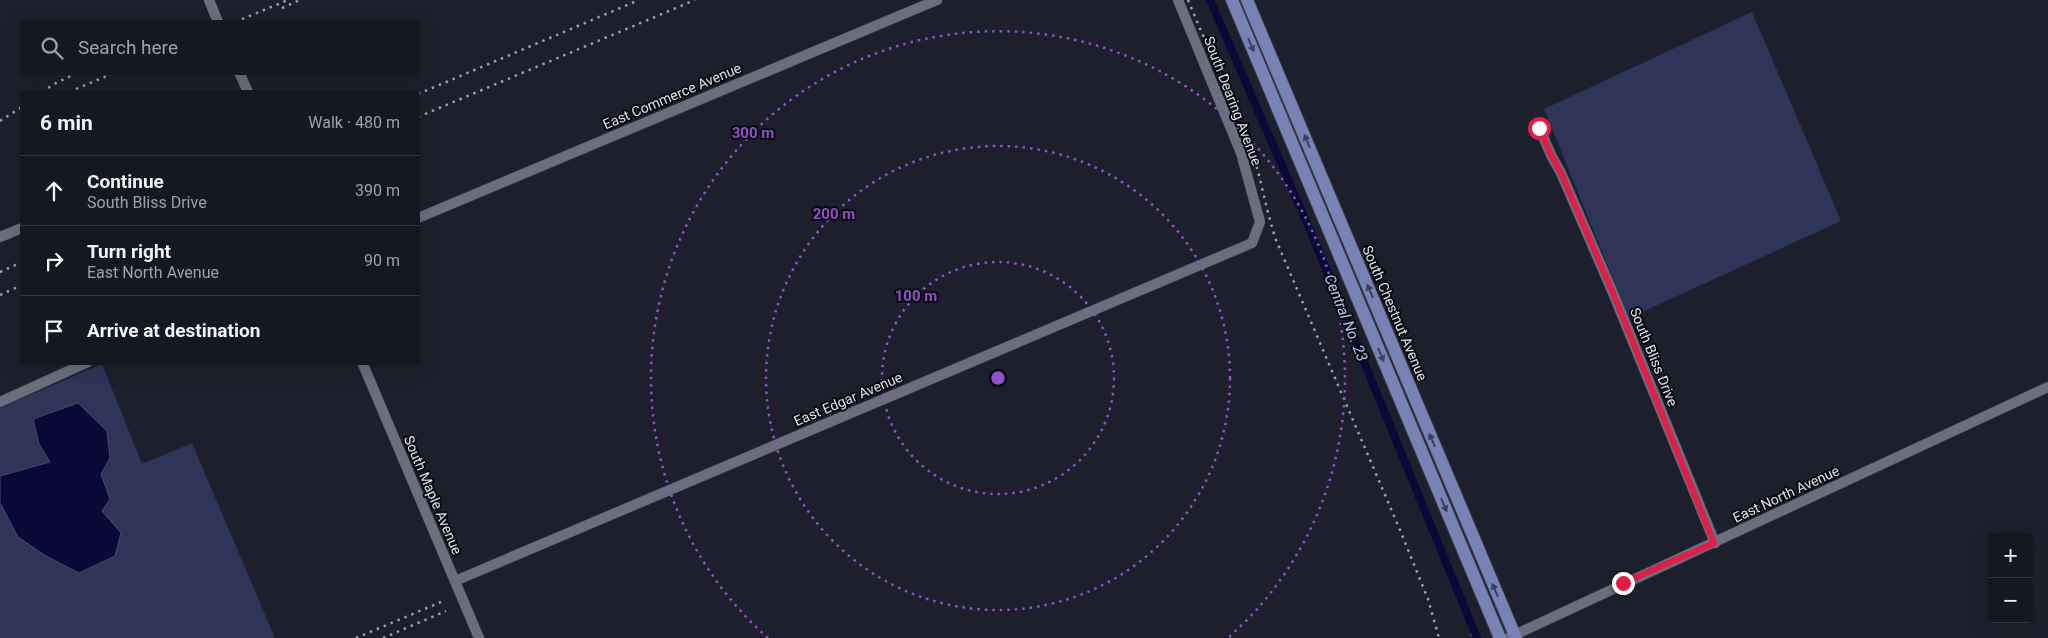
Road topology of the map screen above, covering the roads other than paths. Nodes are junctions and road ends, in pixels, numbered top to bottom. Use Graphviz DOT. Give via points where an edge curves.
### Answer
graph roads {
  1 [pos="209,0"];
  2 [pos="936,0"];
  3 [pos="1178,0"];
  4 [pos="1232,0"];
  5 [pos="1247,0"];
  6 [pos="217,20"];
  7 [pos="240,75"];
  8 [pos="247,90"];
  9 [pos="1539,128"];
  10 [pos="1335,208"];
  11 [pos="1322,214"];
  12 [pos="420,217"];
  13 [pos="20,229"];
  14 [pos="0,237"];
  15 [pos="1252,243"];
  16 [pos="81,365"];
  17 [pos="363,365"];
  18 [pos="2048,387"];
  19 [pos="0,402"];
  20 [pos="1714,543"];
  21 [pos="455,581"];
  22 [pos="1513,637"];
  23 [pos="479,638"];
  24 [pos="1500,638"];
  1 -- 6 [label="street"];
  2 -- 12 [label="street, East Commerce Avenue"];
  3 -- 15 [label="street, South Dearing Avenue" via="1241,153 1260,222"];
  4 -- 11 [label="main road, South Chestnut Avenue, one-way"];
  10 -- 5 [label="main road, South Chestnut Avenue, one-way"];
  7 -- 8 [label="street"];
  9 -- 20 [label="street, South Bliss Drive" via="1613,293"];
  10 -- 11 [label="main road"];
  22 -- 10 [label="main road, South Chestnut Avenue, one-way"];
  11 -- 24 [label="main road, South Chestnut Avenue, one-way"];
  13 -- 14 [label="street"];
  15 -- 21 [label="street, East Edgar Avenue"];
  16 -- 19 [label="street"];
  17 -- 21 [label="street, South Maple Avenue"];
  18 -- 20 [label="street, East North Avenue"];
  20 -- 22 [label="street, East North Avenue"];
  21 -- 23 [label="street, South Maple Avenue"];
}
